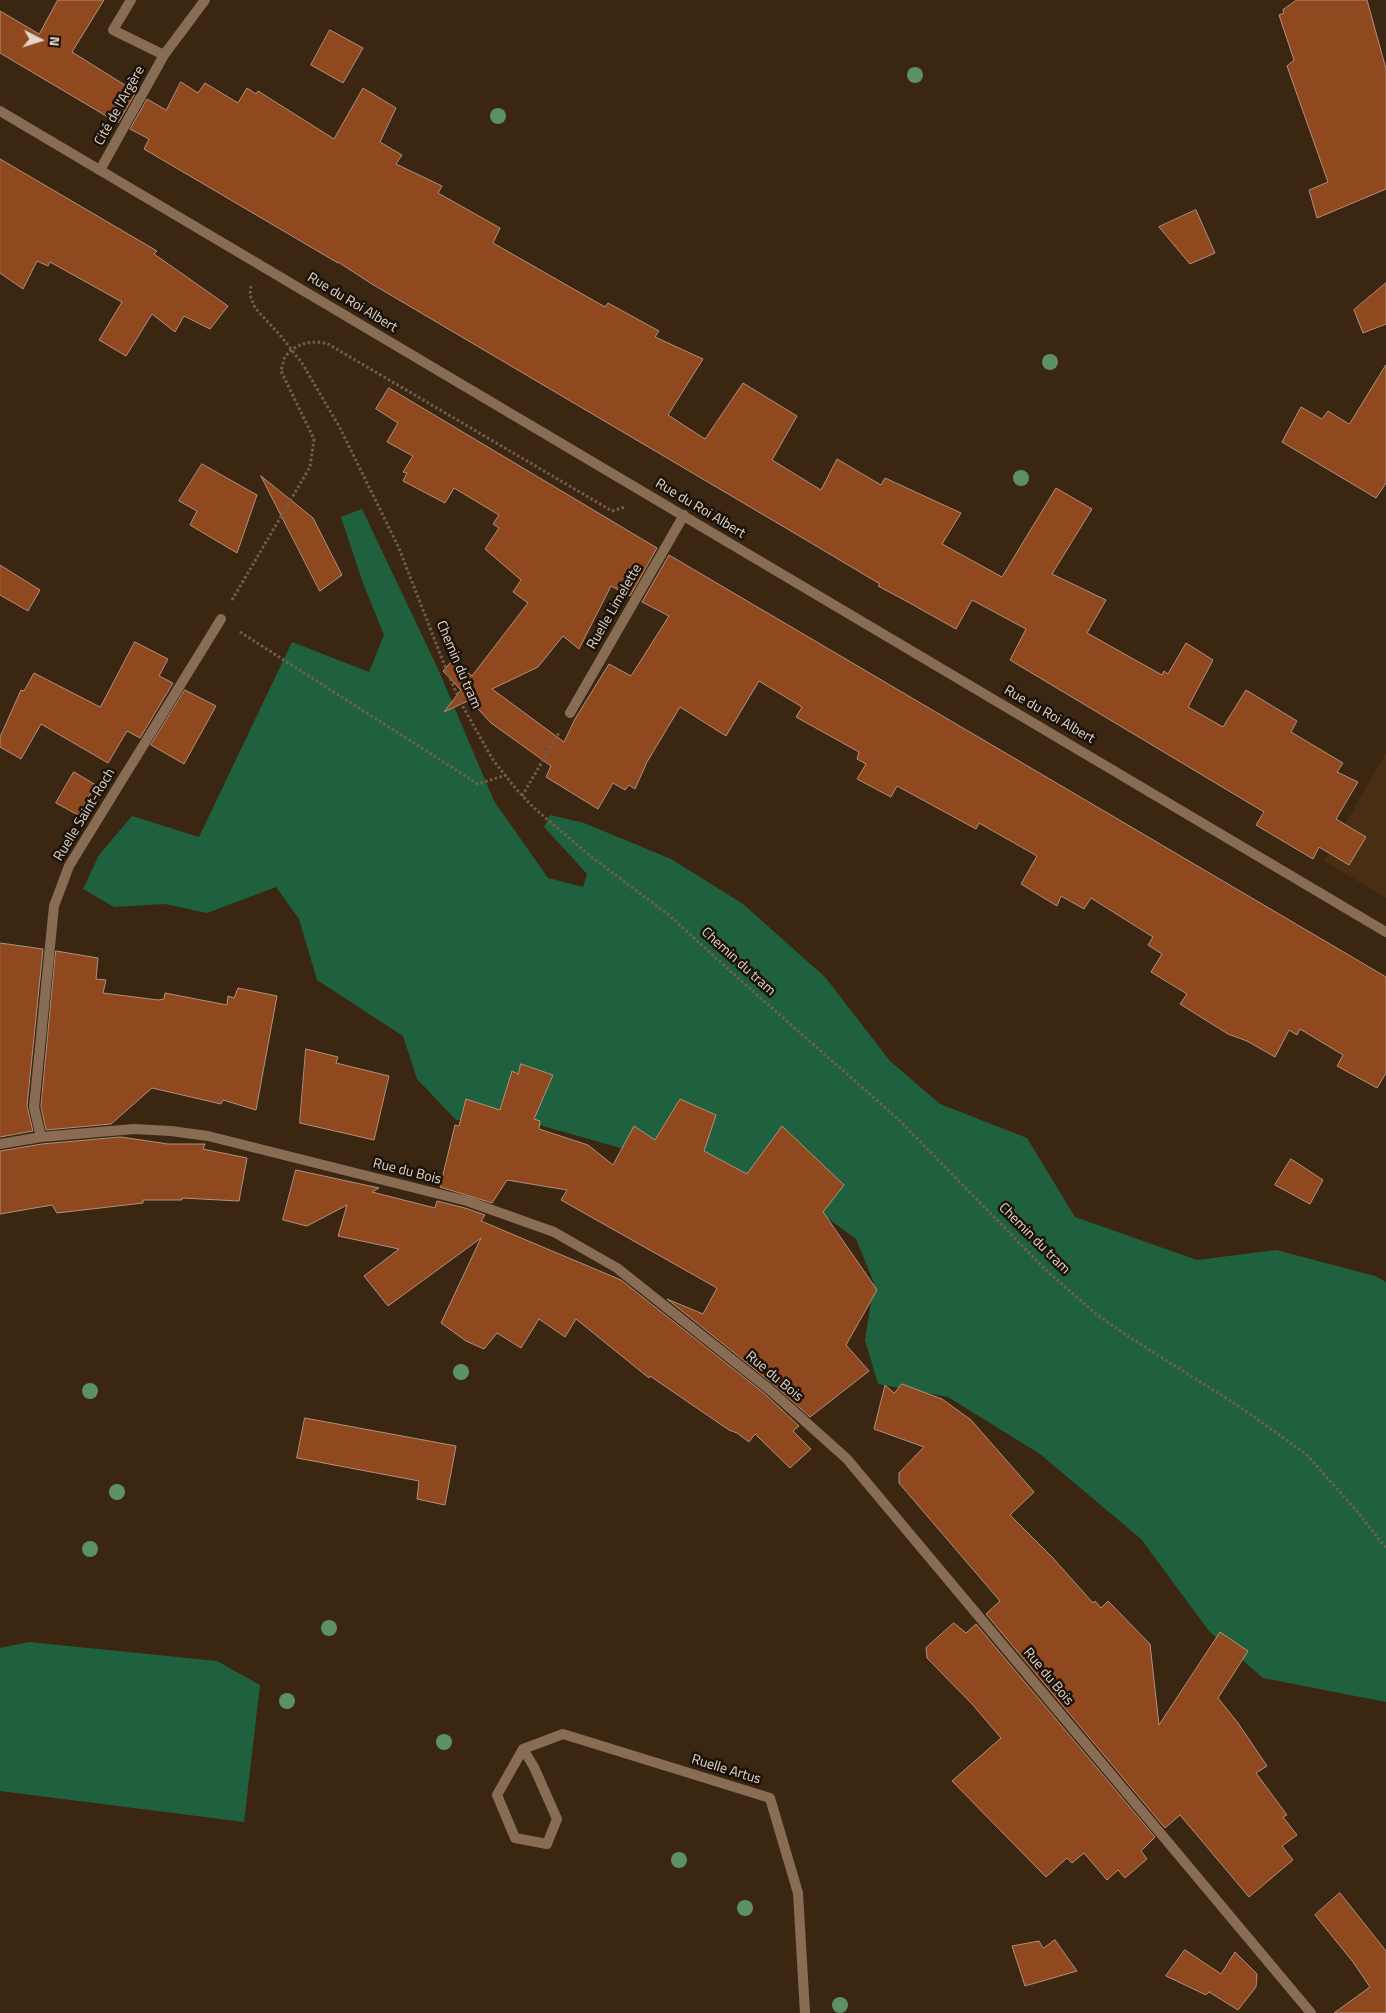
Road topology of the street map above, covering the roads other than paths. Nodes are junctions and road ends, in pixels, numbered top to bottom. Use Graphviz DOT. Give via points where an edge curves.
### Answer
graph roads {
  1 [pos="131,0"];
  2 [pos="205,0"];
  3 [pos="164,55"];
  4 [pos="0,110"];
  5 [pos="100,170"];
  6 [pos="684,515"];
  7 [pos="221,619"];
  8 [pos="570,713"];
  9 [pos="1386,932"];
  10 [pos="41,1137"];
  11 [pos="0,1144"];
  12 [pos="523,1749"];
  13 [pos="805,2013"];
  14 [pos="1311,2013"];
  1 -- 3 [label="street" via="113,30"];
  2 -- 3 [label="street, Cité de l'Argère"];
  3 -- 5 [label="street, Cité de l'Argère"];
  4 -- 5 [label="street, Rue du Roi Albert"];
  5 -- 6 [label="street, Rue du Roi Albert"];
  6 -- 8 [label="street, Ruelle Limelette"];
  6 -- 9 [label="street, Rue du Roi Albert"];
  7 -- 10 [label="street, Ruelle Saint-Roch" via="69,866 54,906 34,1107"];
  10 -- 11 [label="street, Rue du Bois"];
  10 -- 14 [label="street, Rue du Bois" via="134,1129 208,1136 467,1201 554,1232 617,1268 769,1389 847,1459"];
  12 -- 12 [label="street" via="497,1795 514,1838 547,1844 557,1819"];
  12 -- 13 [label="street, Ruelle Artus" via="563,1734 770,1798 798,1893"];
}
